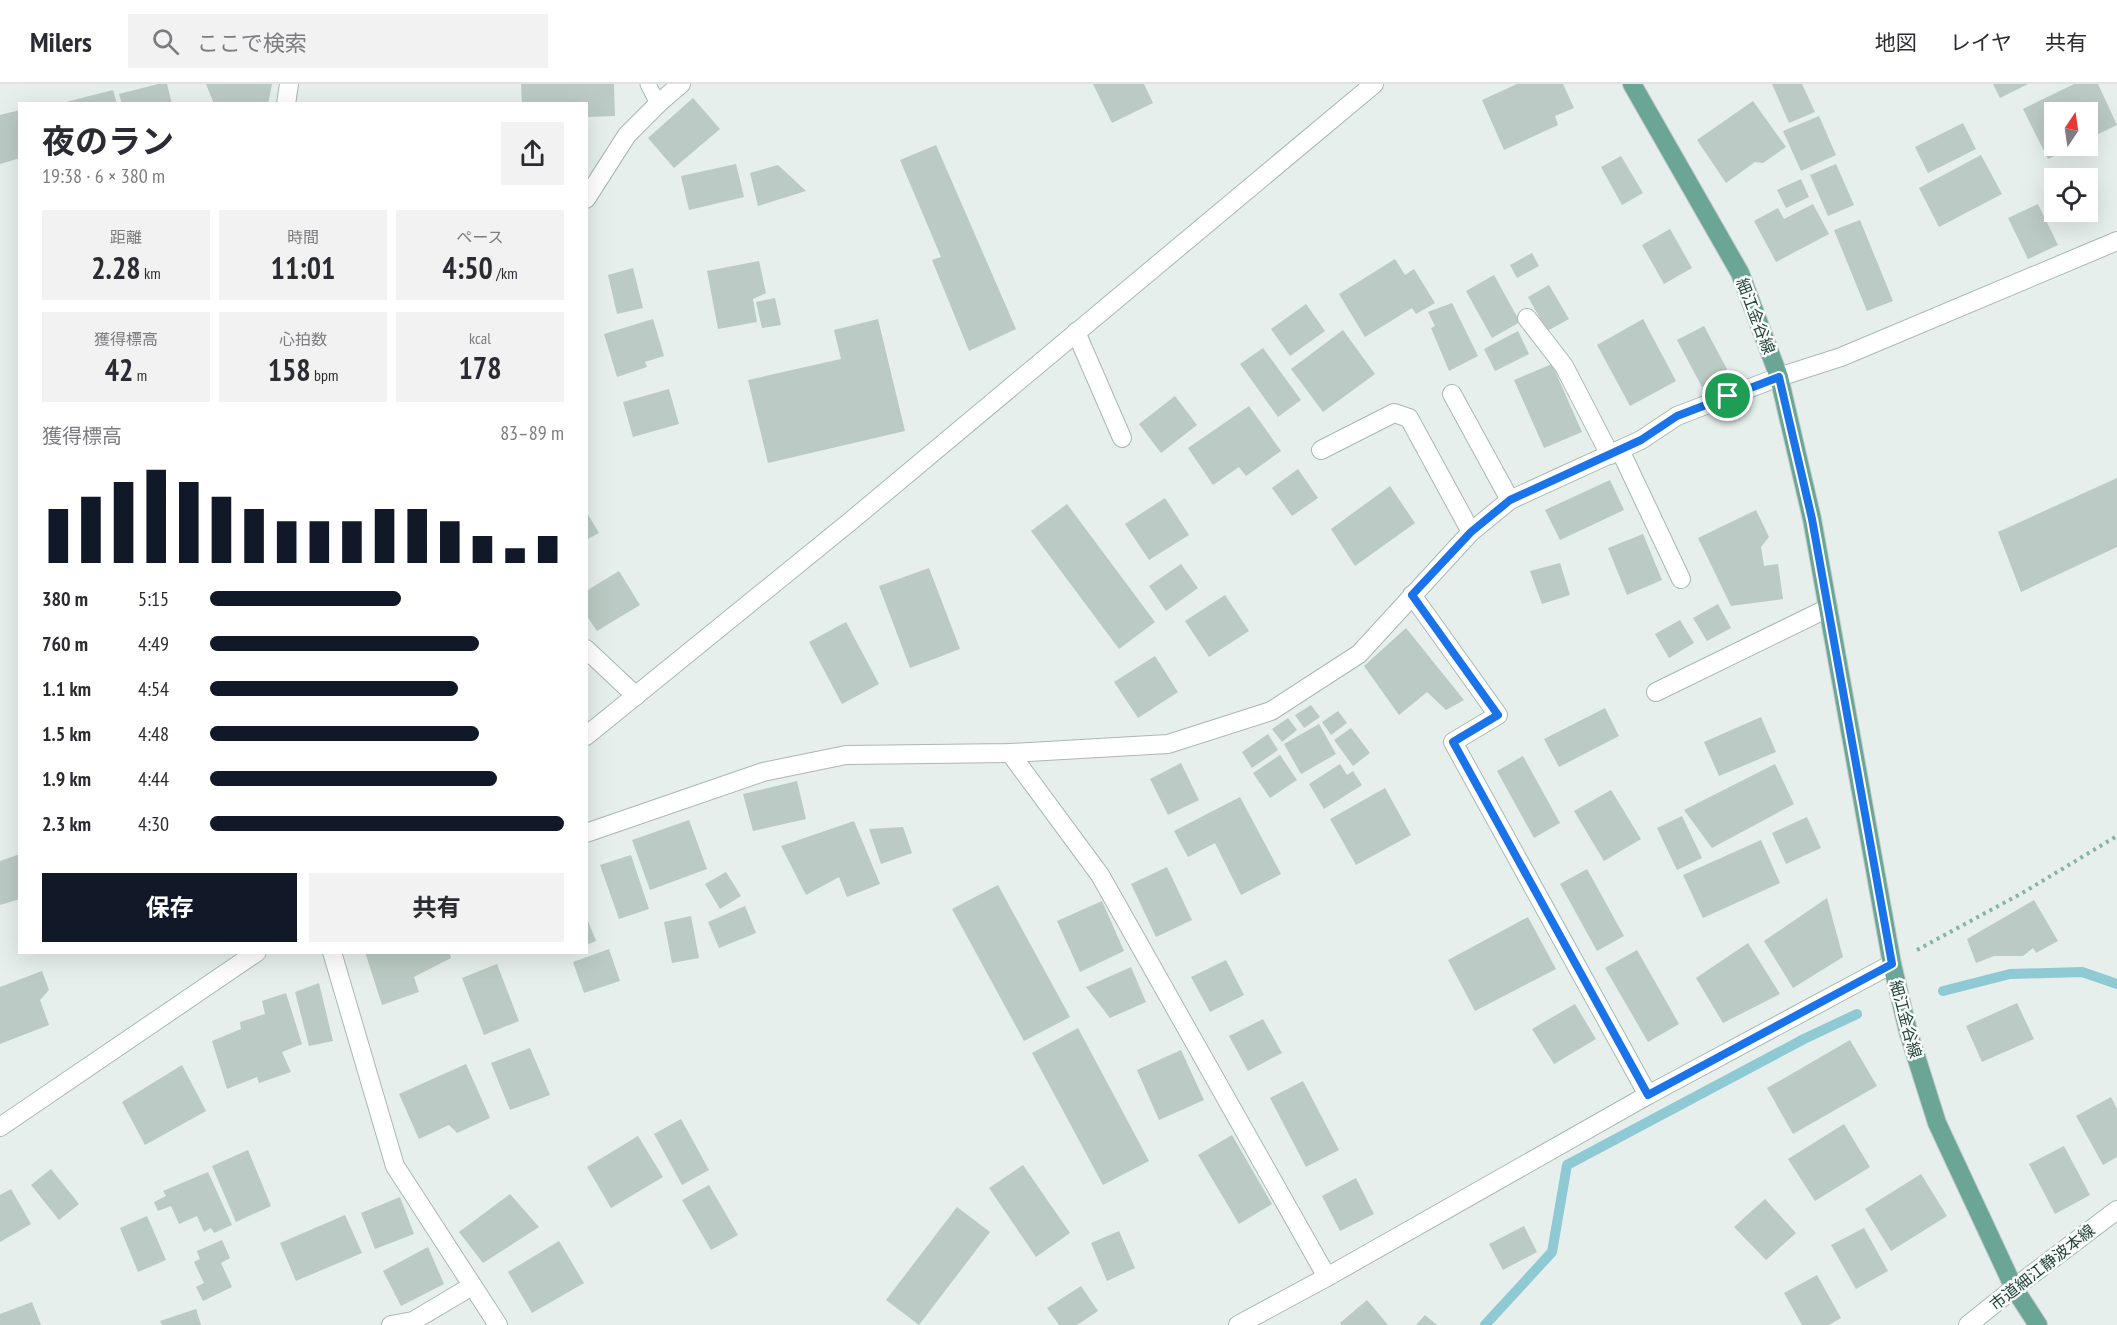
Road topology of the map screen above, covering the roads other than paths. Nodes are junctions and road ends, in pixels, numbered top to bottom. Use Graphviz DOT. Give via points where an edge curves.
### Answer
graph roads {
  1 [pos="289,84"];
  2 [pos="648,84"];
  3 [pos="681,84"];
  4 [pos="1374,84"];
  5 [pos="1632,84"];
  6 [pos="286,102"];
  7 [pos="658,104"];
  8 [pos="588,196"];
  9 [pos="2117,241"];
  10 [pos="1527,318"];
  11 [pos="1076,332"];
  12 [pos="1779,377"];
  13 [pos="1452,394"];
  14 [pos="1122,438"];
  15 [pos="1321,450"];
  16 [pos="1615,452"];
  17 [pos="1510,500"];
  18 [pos="1471,532"];
  19 [pos="1681,579"];
  20 [pos="1412,595"];
  21 [pos="1828,608"];
  22 [pos="588,651"];
  23 [pos="1656,692"];
  24 [pos="636,696"];
  25 [pos="588,734"];
  26 [pos="1010,753"];
  27 [pos="588,832"];
  28 [pos="254,954"];
  29 [pos="333,954"];
  30 [pos="1892,964"];
  31 [pos="1648,1095"];
  32 [pos="0,1127"];
  33 [pos="2117,1210"];
  34 [pos="1327,1277"];
  35 [pos="472,1286"];
  36 [pos="2014,1288"];
  37 [pos="391,1325"];
  38 [pos="498,1325"];
  39 [pos="1238,1325"];
  40 [pos="1968,1325"];
  41 [pos="2038,1325"];
  1 -- 6 [label="street"];
  2 -- 7 [label="lane"];
  3 -- 7 [label="street"];
  4 -- 11 [label="street"];
  5 -- 12 [label="main road, 細江金谷線" via="1740,273"];
  7 -- 8 [label="street" via="627,135"];
  9 -- 12 [label="street" via="1841,357"];
  10 -- 16 [label="street" via="1564,366"];
  11 -- 14 [label="street"];
  11 -- 24 [label="street"];
  12 -- 16 [label="street" via="1677,416"];
  12 -- 21 [label="main road, 細江金谷線"];
  13 -- 17 [label="street"];
  15 -- 18 [label="street" via="1394,413 1409,418"];
  16 -- 17 [label="street"];
  16 -- 19 [label="street"];
  17 -- 18 [label="street"];
  18 -- 20 [label="street"];
  20 -- 26 [label="street" via="1359,654 1271,711 1168,744"];
  20 -- 31 [label="street" via="1498,715 1453,742"];
  21 -- 23 [label="street"];
  21 -- 30 [label="main road, 細江金谷線"];
  22 -- 24 [label="street"];
  24 -- 25 [label="street"];
  26 -- 27 [label="street" via="846,754 763,772"];
  26 -- 34 [label="street" via="1100,875"];
  28 -- 32 [label="street"];
  29 -- 35 [label="street" via="394,1166"];
  30 -- 31 [label="street"];
  30 -- 36 [label="main road, 細江金谷線" via="1937,1124"];
  31 -- 34 [label="street"];
  33 -- 36 [label="street, 市道細江静波本線"];
  34 -- 39 [label="street"];
  35 -- 37 [label="street" via="413,1321"];
  35 -- 38 [label="street"];
  36 -- 40 [label="street, 市道細江静波本線"];
  36 -- 41 [label="main road, 細江金谷線"];
}
